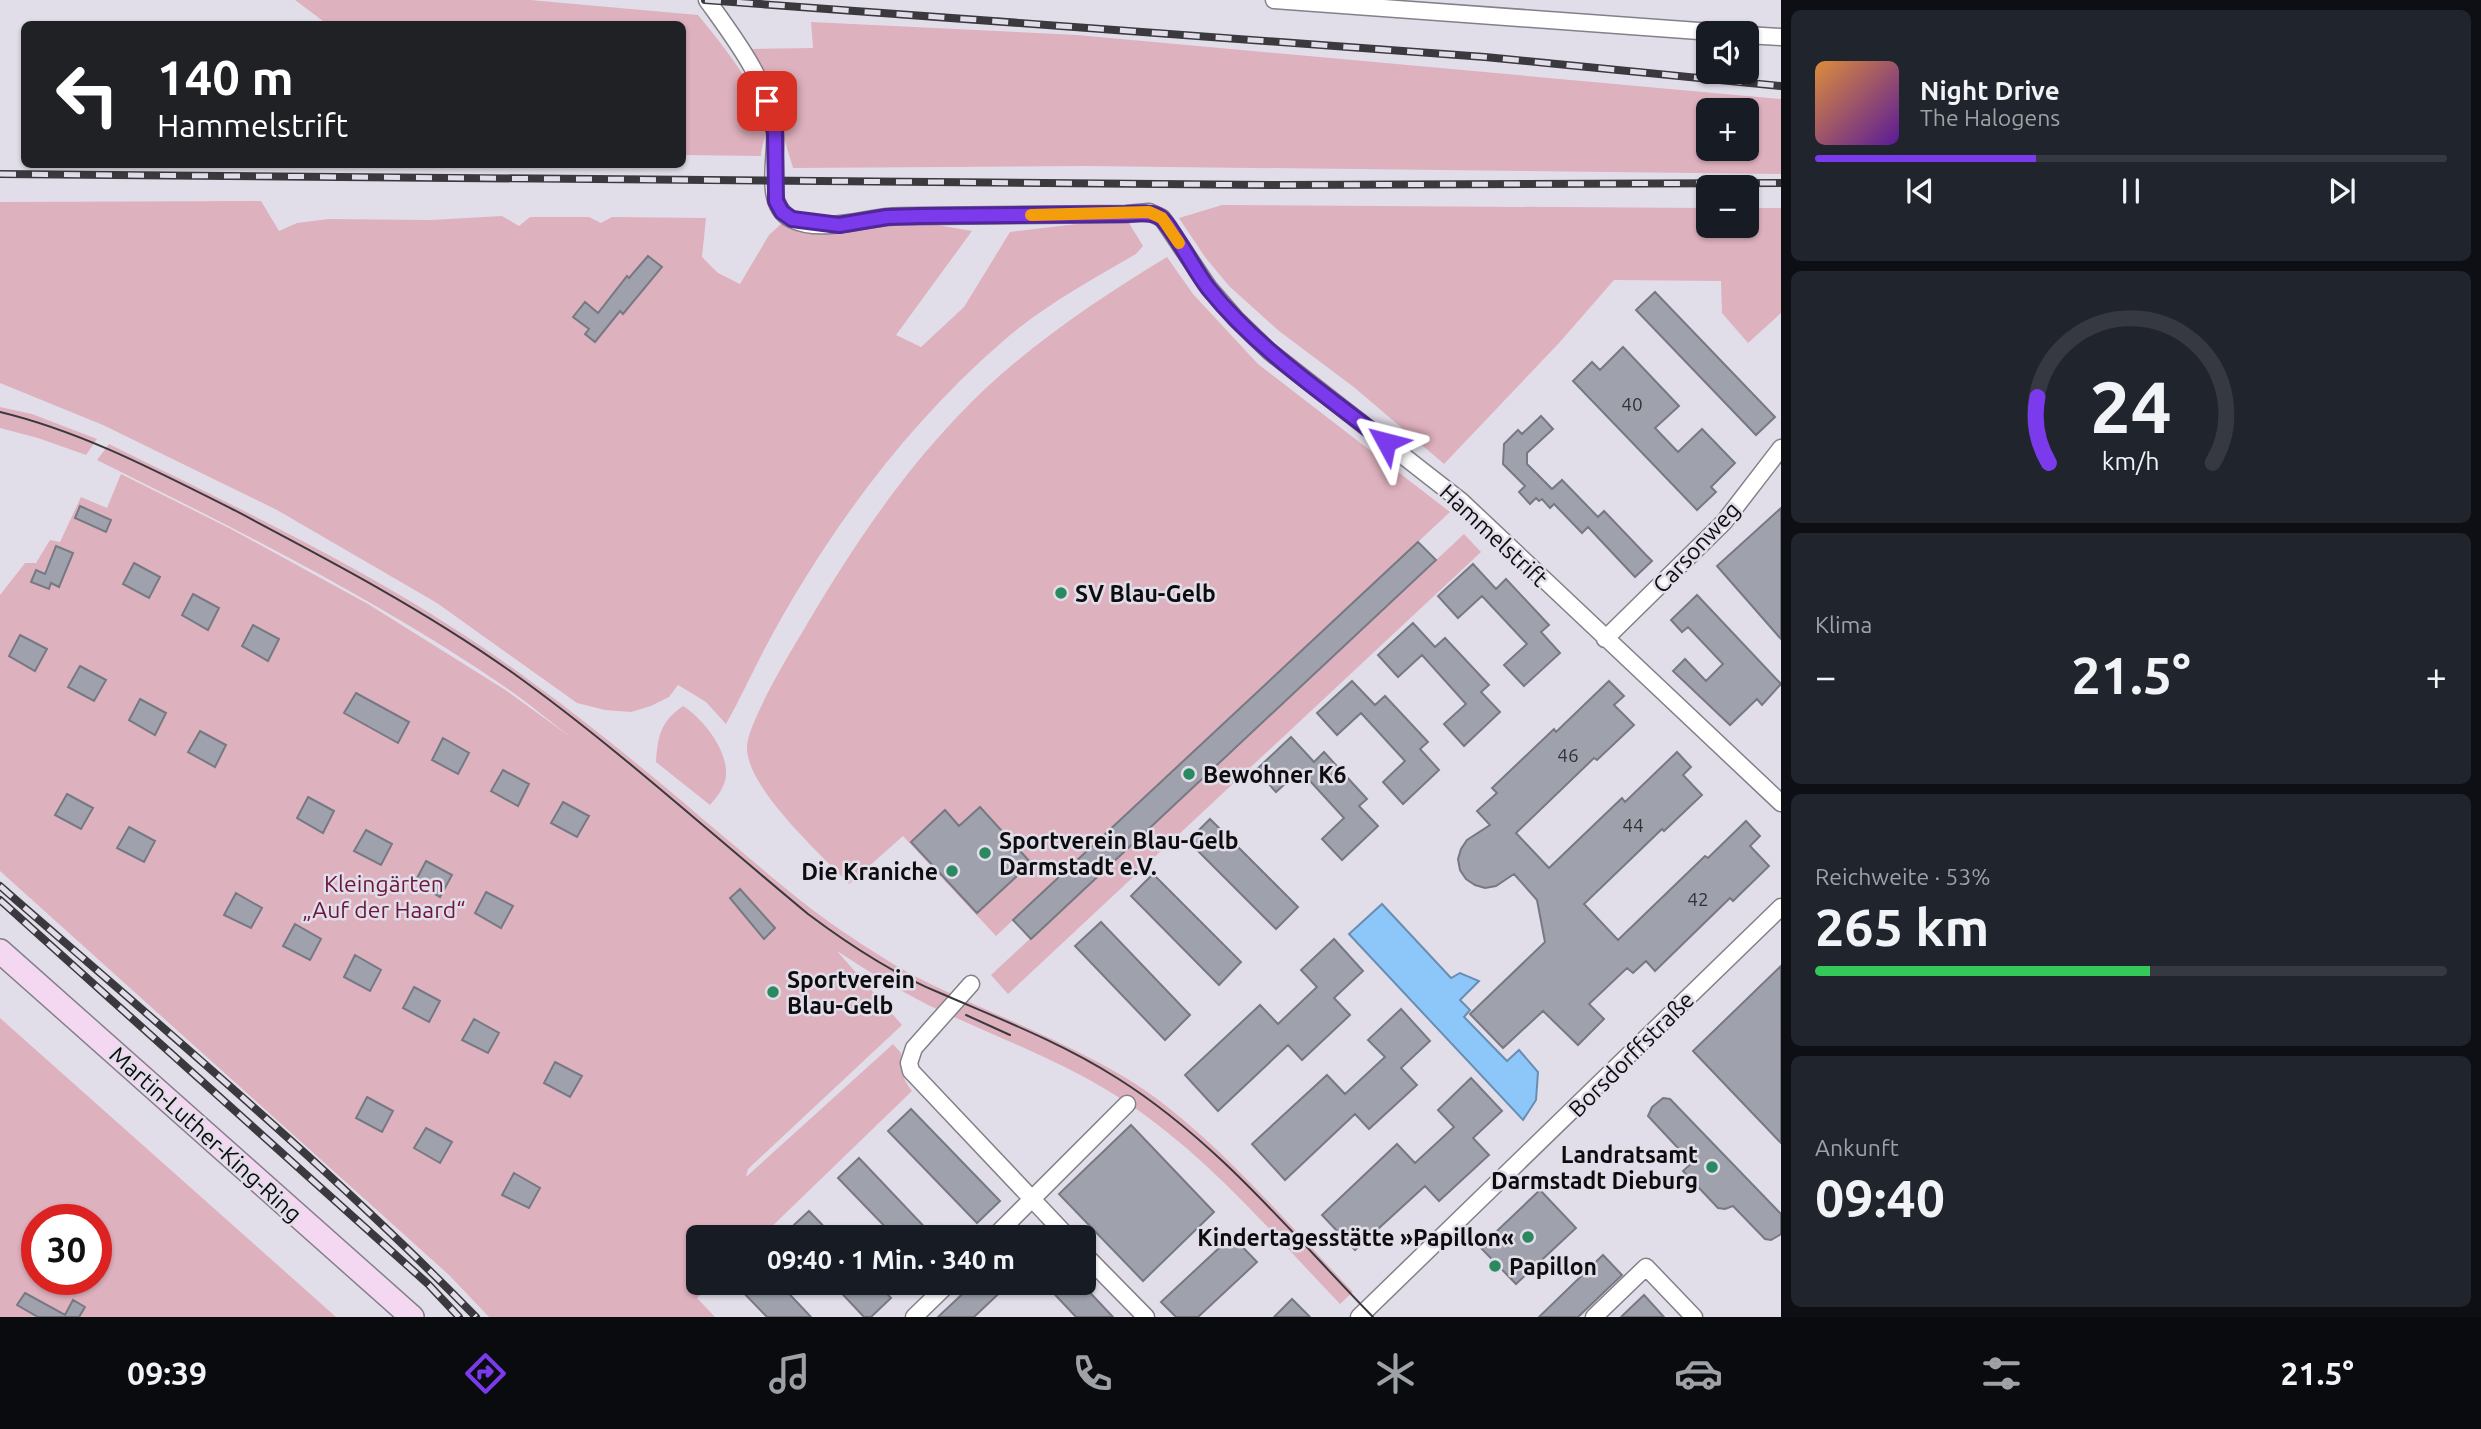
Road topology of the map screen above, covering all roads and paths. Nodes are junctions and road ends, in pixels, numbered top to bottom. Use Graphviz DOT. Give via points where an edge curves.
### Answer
graph roads {
  1 [pos="707,0"];
  2 [pos="1274,0"];
  3 [pos="1461,7"];
  4 [pos="1696,30"];
  5 [pos="1759,36"];
  6 [pos="1781,37"];
  7 [pos="1781,448"];
  8 [pos="1605,639"];
  9 [pos="1781,803"];
  10 [pos="1781,907"];
  11 [pos="0,951"];
  12 [pos="971,984"];
  13 [pos="1127,1104"];
  14 [pos="1031,1200"];
  15 [pos="1006,1225"];
  16 [pos="1056,1225"];
  17 [pos="1096,1266"];
  18 [pos="937,1295"];
  19 [pos="412,1317"];
  20 [pos="914,1317"];
  21 [pos="1146,1317"];
  22 [pos="1359,1317"];
  23 [pos="1594,1317"];
  24 [pos="1694,1317"];
  1 -- 8 [label="street, Hammelstrift" via="748,62 767,101 775,132 778,207 792,219 839,225 887,217 1157,214 1209,288 1269,351 1461,501"];
  2 -- 3 [label="street"];
  3 -- 4 [label="street"];
  5 -- 6 [label="street"];
  7 -- 8 [label="street, Carsonweg" via="1724,522"];
  8 -- 9 [label="street, Hammelstrift"];
  10 -- 22 [label="street, Borsdorffstraße"];
  11 -- 19 [label="main road, Martin-Luther-King-Ring"];
  12 -- 14 [label="street" via="914,1048 911,1071"];
  13 -- 14 [label="street"];
  14 -- 15 [label="street"];
  14 -- 16 [label="street"];
  17 -- 21 [label="street"];
  18 -- 20 [label="street"];
  23 -- 24 [label="street" via="1646,1267"];
}
